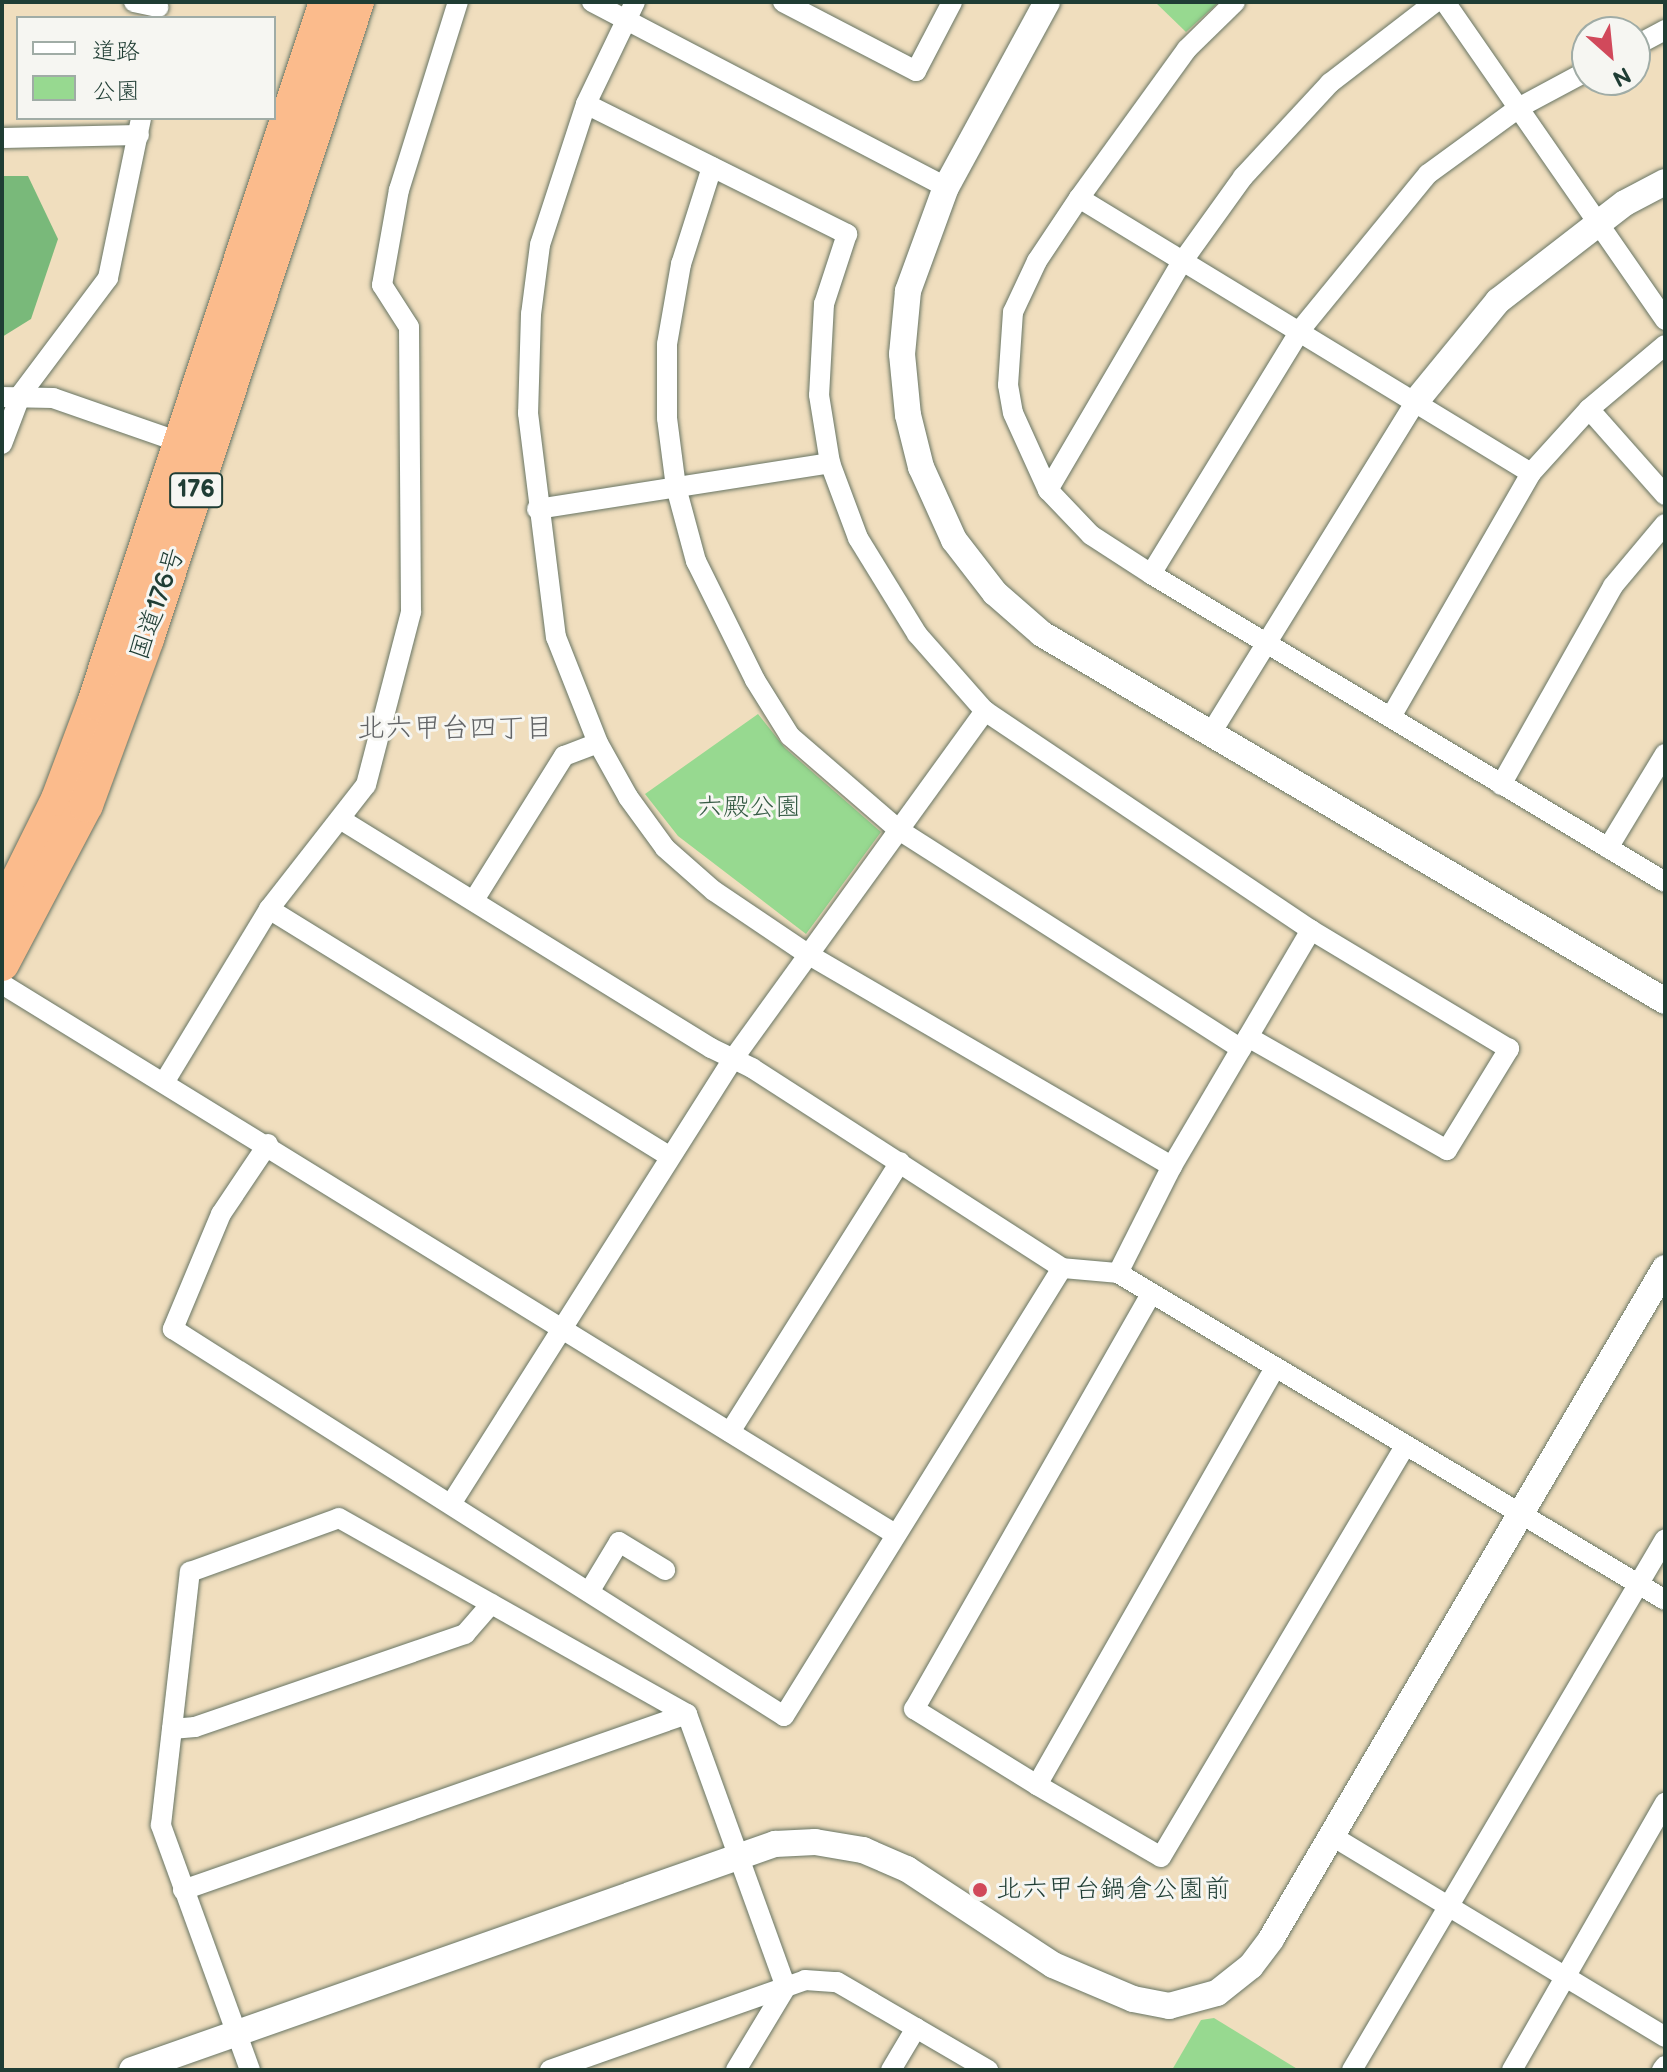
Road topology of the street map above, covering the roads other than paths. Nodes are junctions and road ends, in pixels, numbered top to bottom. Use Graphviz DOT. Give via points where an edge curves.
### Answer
graph roads {
  1 [pos="134,2"];
  2 [pos="326,2"];
  3 [pos="357,2"];
  4 [pos="458,2"];
  5 [pos="592,2"];
  6 [pos="783,2"];
  7 [pos="952,2"];
  8 [pos="1047,2"];
  9 [pos="1235,2"];
  10 [pos="1435,2"];
  11 [pos="1445,2"];
  12 [pos="158,9"];
  13 [pos="630,11"];
  14 [pos="1571,80"];
  15 [pos="586,104"];
  16 [pos="1520,107"];
  17 [pos="140,126"];
  18 [pos="2,138"];
  19 [pos="712,167"];
  20 [pos="1665,182"];
  21 [pos="946,187"];
  22 [pos="1079,198"];
  23 [pos="1598,223"];
  24 [pos="1182,262"];
  25 [pos="1665,320"];
  26 [pos="1301,329"];
  27 [pos="1665,345"];
  28 [pos="11,396"];
  29 [pos="1417,400"];
  30 [pos="1589,409"];
  31 [pos="179,442"];
  32 [pos="2,444"];
  33 [pos="830,463"];
  34 [pos="1531,473"];
  35 [pos="676,487"];
  36 [pos="1048,490"];
  37 [pos="1665,495"];
  38 [pos="537,509"];
  39 [pos="1665,524"];
  40 [pos="1151,574"];
  41 [pos="1269,643"];
  42 [pos="985,711"];
  43 [pos="1392,715"];
  44 [pos="1211,733"];
  45 [pos="598,743"];
  46 [pos="1665,754"];
  47 [pos="1501,785"];
  48 [pos="340,819"];
  49 [pos="899,830"];
  50 [pos="1608,848"];
  51 [pos="12,870"];
  52 [pos="1665,882"];
  53 [pos="474,900"];
  54 [pos="269,909"];
  55 [pos="2,912"];
  56 [pos="1311,930"];
  57 [pos="809,955"];
  58 [pos="2,964"];
  59 [pos="2,984"];
  60 [pos="1665,1001"];
  61 [pos="1244,1043"];
  62 [pos="733,1059"];
  63 [pos="165,1081"];
  64 [pos="268,1144"];
  65 [pos="668,1155"];
  66 [pos="900,1162"];
  67 [pos="1172,1166"];
  68 [pos="1062,1268"];
  69 [pos="1665,1268"];
  70 [pos="1118,1273"];
  71 [pos="1151,1294"];
  72 [pos="559,1327"];
  73 [pos="1275,1368"];
  74 [pos="730,1432"];
  75 [pos="1405,1446"];
  76 [pos="451,1504"];
  77 [pos="1522,1513"];
  78 [pos="895,1534"];
  79 [pos="1665,1539"];
  80 [pos="665,1570"];
  81 [pos="1638,1585"];
  82 [pos="589,1592"];
  83 [pos="1665,1600"];
  84 [pos="491,1604"];
  85 [pos="687,1714"];
  86 [pos="172,1729"];
  87 [pos="1037,1785"];
  88 [pos="1665,1803"];
  89 [pos="1332,1836"];
  90 [pos="736,1856"];
  91 [pos="183,1890"];
  92 [pos="1448,1906"];
  93 [pos="1566,1978"];
  94 [pos="786,1987"];
  95 [pos="916,2028"];
  96 [pos="236,2033"];
  97 [pos="1665,2037"];
  98 [pos="554,2069"];
  99 [pos="132,2070"];
  100 [pos="250,2070"];
  101 [pos="736,2070"];
  102 [pos="891,2070"];
  103 [pos="988,2070"];
  104 [pos="1352,2070"];
  105 [pos="1512,2070"];
  1 -- 12 [label="street"];
  2 -- 31 [label="highway, 国道176号 / 176"];
  3 -- 58 [label="highway, 国道176号 / 176" via="147,639 86,805"];
  4 -- 48 [label="street" via="399,190 382,285 409,327 411,612 366,785"];
  5 -- 13 [label="street"];
  6 -- 7 [label="street" via="916,71"];
  8 -- 21 [label="street"];
  9 -- 22 [label="street" via="1187,49"];
  10 -- 24 [label="street" via="1330,83 1243,177"];
  11 -- 16 [label="street"];
  13 -- 15 [label="street"];
  13 -- 21 [label="street"];
  14 -- 16 [label="street"];
  15 -- 19 [label="street"];
  15 -- 38 [label="street" via="540,245 531,314 528,413"];
  16 -- 23 [label="street"];
  16 -- 26 [label="street" via="1428,174"];
  17 -- 18 [label="street"];
  17 -- 28 [label="street" via="108,278"];
  19 -- 33 [label="street" via="847,234 824,304 819,395"];
  19 -- 35 [label="street" via="681,264 667,344 667,418"];
  20 -- 23 [label="street"];
  21 -- 44 [label="street" via="908,291 902,354 921,467 954,540 995,593 1042,634"];
  22 -- 24 [label="street"];
  22 -- 36 [label="street" via="1037,261 1013,312 1013,413"];
  23 -- 25 [label="street"];
  23 -- 29 [label="street" via="1498,301"];
  24 -- 26 [label="street"];
  24 -- 36 [label="street"];
  26 -- 29 [label="street"];
  26 -- 40 [label="street"];
  27 -- 30 [label="street"];
  28 -- 31 [label="street" via="53,398"];
  28 -- 32 [label="street"];
  29 -- 34 [label="street"];
  29 -- 41 [label="street"];
  30 -- 34 [label="street"];
  30 -- 37 [label="street"];
  31 -- 51 [label="highway, 国道176号 / 176" via="58,799"];
  33 -- 35 [label="street"];
  33 -- 42 [label="street" via="858,538 886,587 917,634"];
  34 -- 43 [label="street"];
  35 -- 38 [label="street"];
  35 -- 49 [label="street" via="696,561 728,634 790,736"];
  36 -- 40 [label="street" via="1091,535"];
  38 -- 45 [label="street" via="556,637"];
  39 -- 47 [label="street" via="1613,586"];
  40 -- 41 [label="street"];
  41 -- 43 [label="street"];
  41 -- 44 [label="street"];
  42 -- 49 [label="street"];
  42 -- 56 [label="street"];
  43 -- 47 [label="street"];
  44 -- 60 [label="street"];
  45 -- 53 [label="street" via="564,756"];
  45 -- 57 [label="street" via="665,848 714,891"];
  46 -- 50 [label="street"];
  47 -- 50 [label="street"];
  48 -- 53 [label="street"];
  48 -- 54 [label="street"];
  49 -- 57 [label="street"];
  49 -- 61 [label="street"];
  50 -- 52 [label="street"];
  51 -- 55 [label="highway, 国道176号 / 176"];
  53 -- 62 [label="street"];
  54 -- 63 [label="street"];
  54 -- 65 [label="street"];
  56 -- 61 [label="street"];
  56 -- 61 [label="street" via="1509,1049 1447,1150"];
  57 -- 62 [label="street"];
  57 -- 67 [label="street"];
  59 -- 63 [label="street"];
  61 -- 67 [label="street"];
  62 -- 65 [label="street"];
  62 -- 66 [label="street"];
  63 -- 64 [label="street"];
  64 -- 72 [label="street"];
  64 -- 76 [label="street" via="221,1214 173,1329"];
  65 -- 72 [label="street"];
  66 -- 68 [label="street"];
  66 -- 74 [label="street"];
  67 -- 70 [label="street"];
  68 -- 70 [label="street"];
  68 -- 78 [label="street"];
  69 -- 77 [label="street"];
  70 -- 71 [label="street"];
  71 -- 73 [label="street"];
  71 -- 87 [label="street" via="914,1709"];
  72 -- 74 [label="street"];
  72 -- 76 [label="street"];
  73 -- 75 [label="street"];
  73 -- 87 [label="street"];
  74 -- 78 [label="street"];
  75 -- 77 [label="street"];
  75 -- 87 [label="street" via="1161,1857"];
  76 -- 82 [label="street"];
  77 -- 81 [label="street"];
  77 -- 89 [label="street"];
  78 -- 82 [label="street" via="784,1716"];
  79 -- 81 [label="street"];
  80 -- 82 [label="street" via="619,1542"];
  81 -- 83 [label="street"];
  81 -- 92 [label="street"];
  84 -- 85 [label="street"];
  84 -- 86 [label="street" via="465,1634 195,1727"];
  84 -- 86 [label="street" via="339,1518 190,1572"];
  85 -- 90 [label="street"];
  85 -- 91 [label="street"];
  86 -- 91 [label="street" via="161,1825"];
  88 -- 93 [label="street"];
  89 -- 90 [label="street" via="1251,1966 1217,1993 1169,2006 1095,1985 1053,1965 934,1884 863,1850 815,1842 775,1844"];
  89 -- 92 [label="street"];
  90 -- 94 [label="street"];
  90 -- 96 [label="street"];
  91 -- 96 [label="street"];
  92 -- 93 [label="street"];
  92 -- 104 [label="street"];
  93 -- 97 [label="street"];
  93 -- 105 [label="street"];
  94 -- 95 [label="street" via="805,1980 837,1982"];
  94 -- 98 [label="street"];
  94 -- 101 [label="street"];
  95 -- 102 [label="street"];
  95 -- 103 [label="street"];
  96 -- 99 [label="street"];
  96 -- 100 [label="street"];
}
